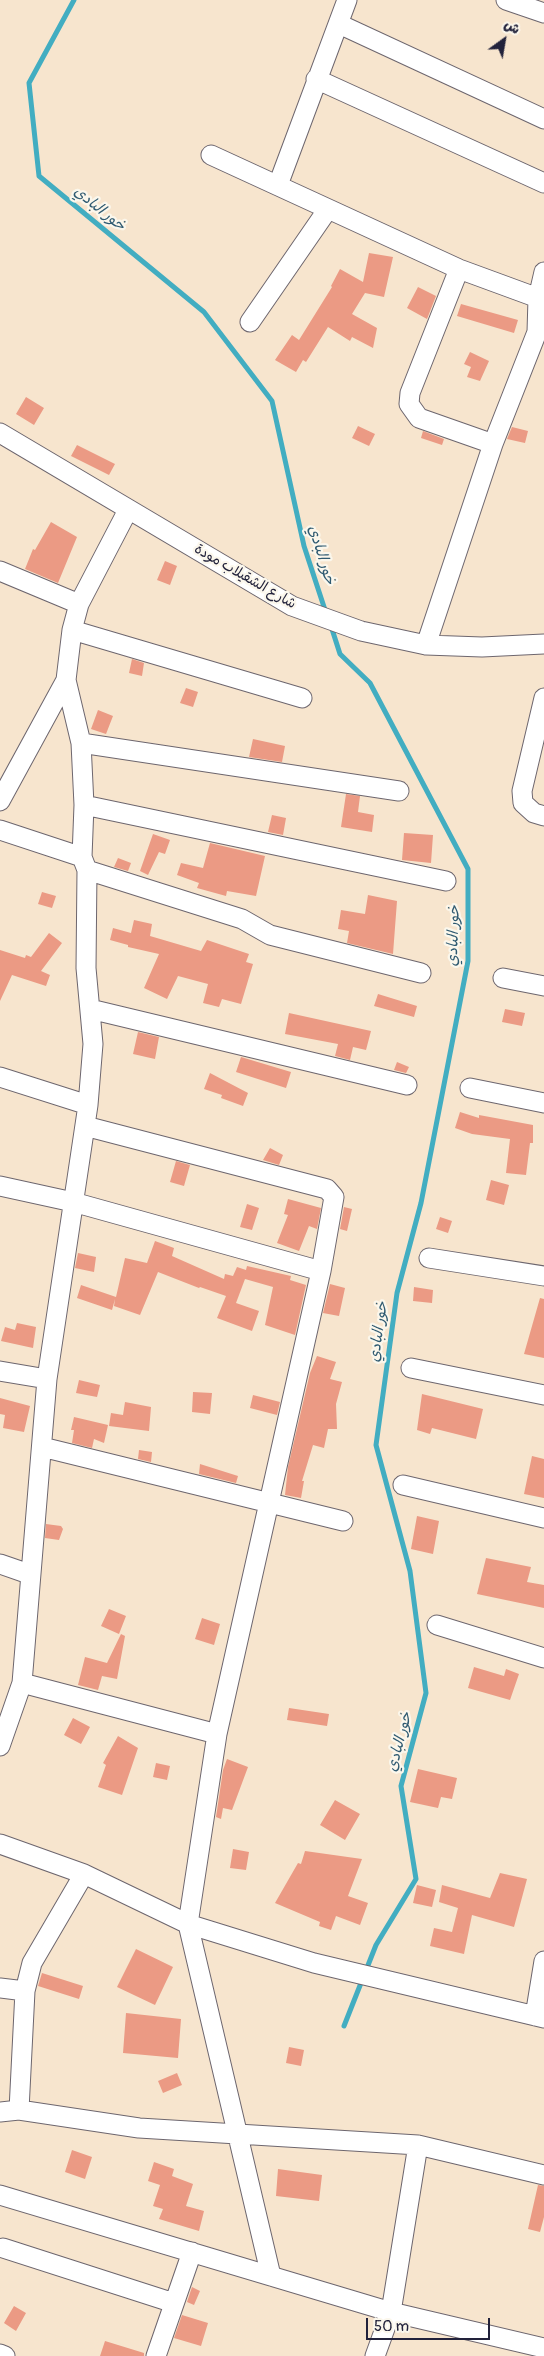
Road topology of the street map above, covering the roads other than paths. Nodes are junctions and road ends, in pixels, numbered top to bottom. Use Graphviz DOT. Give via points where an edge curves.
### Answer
graph roads {
  1 [pos="347,0"];
  2 [pos="506,0"];
  3 [pos="544,12"];
  4 [pos="339,24"];
  5 [pos="316,79"];
  6 [pos="544,119"];
  7 [pos="211,155"];
  8 [pos="544,183"];
  9 [pos="278,185"];
  10 [pos="328,209"];
  11 [pos="459,269"];
  12 [pos="544,272"];
  13 [pos="538,298"];
  14 [pos="250,322"];
  15 [pos="0,434"];
  16 [pos="493,444"];
  17 [pos="128,510"];
  18 [pos="0,571"];
  19 [pos="79,604"];
  20 [pos="72,630"];
  21 [pos="544,644"];
  22 [pos="426,645"];
  23 [pos="66,680"];
  24 [pos="302,698"];
  25 [pos="544,698"];
  26 [pos="81,743"];
  27 [pos="399,791"];
  28 [pos="0,801"];
  29 [pos="84,805"];
  30 [pos="544,816"];
  31 [pos="0,830"];
  32 [pos="84,863"];
  33 [pos="446,882"];
  34 [pos="421,973"];
  35 [pos="503,978"];
  36 [pos="544,986"];
  37 [pos="90,1009"];
  38 [pos="0,1077"];
  39 [pos="407,1085"];
  40 [pos="470,1088"];
  41 [pos="544,1103"];
  42 [pos="88,1105"];
  43 [pos="85,1126"];
  44 [pos="0,1186"];
  45 [pos="73,1202"];
  46 [pos="429,1258"];
  47 [pos="322,1271"];
  48 [pos="544,1276"];
  49 [pos="411,1368"];
  50 [pos="0,1371"];
  51 [pos="47,1379"];
  52 [pos="544,1395"];
  53 [pos="42,1447"];
  54 [pos="403,1486"];
  55 [pos="270,1502"];
  56 [pos="544,1518"];
  57 [pos="343,1521"];
  58 [pos="0,1564"];
  59 [pos="29,1574"];
  60 [pos="437,1625"];
  61 [pos="544,1658"];
  62 [pos="22,1683"];
  63 [pos="6,1709"];
  64 [pos="216,1734"];
  65 [pos="0,1746"];
  66 [pos="0,1844"];
  67 [pos="84,1874"];
  68 [pos="188,1924"];
  69 [pos="544,1962"];
  70 [pos="0,1988"];
  71 [pos="24,1991"];
  72 [pos="539,2017"];
  73 [pos="19,2110"];
  74 [pos="0,2112"];
  75 [pos="237,2135"];
  76 [pos="418,2145"];
  77 [pos="544,2175"];
  78 [pos="0,2195"];
  79 [pos="4,2248"];
  80 [pos="192,2252"];
  81 [pos="271,2276"];
  82 [pos="174,2303"];
  83 [pos="391,2312"];
  84 [pos="544,2348"];
  85 [pos="0,2354"];
  86 [pos="5,2356"];
  87 [pos="156,2356"];
  88 [pos="375,2356"];
  1 -- 4 [label="street"];
  2 -- 3 [label="street"];
  4 -- 5 [label="street"];
  4 -- 6 [label="street"];
  5 -- 8 [label="street"];
  5 -- 9 [label="street"];
  7 -- 9 [label="street"];
  9 -- 10 [label="street"];
  10 -- 11 [label="street"];
  10 -- 14 [label="street"];
  11 -- 13 [label="street"];
  11 -- 16 [label="street" via="410,393 409,404 419,418"];
  12 -- 13 [label="street"];
  13 -- 16 [label="street" via="537,332"];
  15 -- 17 [label="street, شارع الشقيلاب مودة"];
  16 -- 22 [label="street"];
  17 -- 19 [label="street"];
  17 -- 22 [label="street, شارع الشقيلاب مودة" via="292,606 361,631"];
  18 -- 19 [label="street"];
  19 -- 20 [label="street"];
  20 -- 23 [label="street"];
  20 -- 24 [label="street"];
  21 -- 22 [label="street, شارع الشقيلاب مودة"];
  23 -- 26 [label="street"];
  23 -- 28 [label="street"];
  25 -- 30 [label="street" via="522,791 523,803 534,813"];
  26 -- 27 [label="street"];
  26 -- 29 [label="street"];
  29 -- 32 [label="street"];
  29 -- 33 [label="street"];
  31 -- 32 [label="street"];
  32 -- 34 [label="street" via="242,919 270,935"];
  32 -- 37 [label="street"];
  35 -- 36 [label="street"];
  37 -- 39 [label="street"];
  37 -- 42 [label="street" via="94,1044"];
  38 -- 42 [label="street"];
  40 -- 41 [label="street"];
  42 -- 43 [label="street"];
  43 -- 45 [label="street"];
  43 -- 47 [label="street" via="327,1189 334,1197 334,1211"];
  44 -- 45 [label="street"];
  45 -- 47 [label="street"];
  45 -- 51 [label="street"];
  46 -- 48 [label="street"];
  47 -- 55 [label="street"];
  49 -- 52 [label="street"];
  50 -- 51 [label="street"];
  51 -- 53 [label="street"];
  53 -- 55 [label="street"];
  53 -- 59 [label="street"];
  54 -- 56 [label="street"];
  55 -- 57 [label="street"];
  55 -- 64 [label="street"];
  58 -- 59 [label="street"];
  59 -- 62 [label="street"];
  60 -- 61 [label="street"];
  62 -- 63 [label="street"];
  62 -- 64 [label="street"];
  63 -- 65 [label="street"];
  64 -- 68 [label="street"];
  66 -- 67 [label="street"];
  67 -- 68 [label="street"];
  67 -- 71 [label="street" via="32,1963"];
  68 -- 72 [label="street" via="314,1963"];
  68 -- 75 [label="street"];
  69 -- 72 [label="street"];
  70 -- 71 [label="street"];
  71 -- 73 [label="street"];
  73 -- 74 [label="street"];
  73 -- 75 [label="street" via="139,2128"];
  75 -- 76 [label="street"];
  75 -- 81 [label="street"];
  76 -- 77 [label="street"];
  76 -- 83 [label="street"];
  78 -- 80 [label="street"];
  79 -- 82 [label="street"];
  80 -- 81 [label="street"];
  80 -- 82 [label="street"];
  81 -- 83 [label="street"];
  82 -- 87 [label="street"];
  83 -- 84 [label="street"];
  83 -- 88 [label="street"];
  85 -- 86 [label="street"];
}
